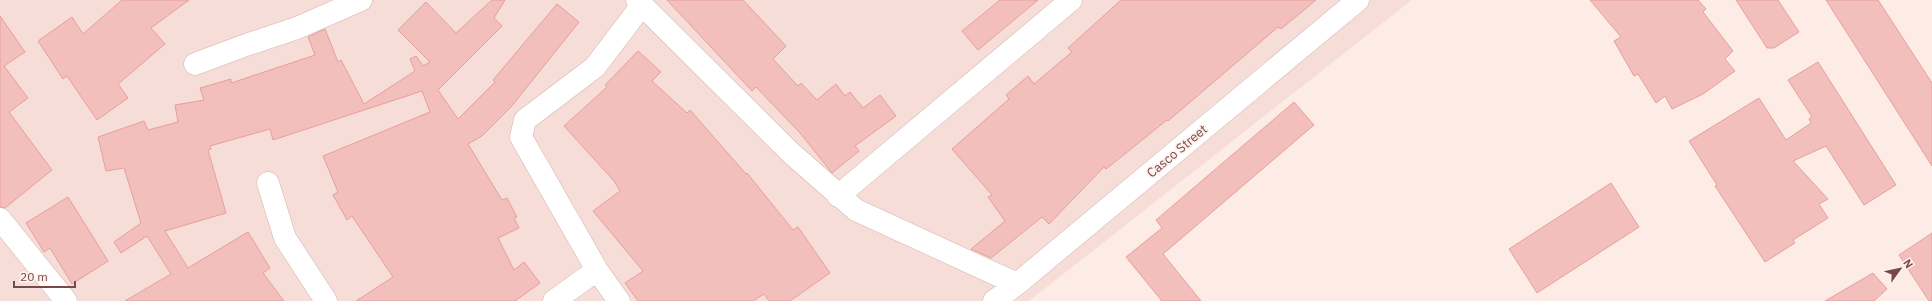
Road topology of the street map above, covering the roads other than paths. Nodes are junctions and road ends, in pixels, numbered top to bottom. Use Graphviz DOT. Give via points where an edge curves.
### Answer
graph roads {
  1 [pos="361,0"];
  2 [pos="1071,0"];
  3 [pos="1358,0"];
  4 [pos="639,2"];
  5 [pos="195,64"];
  6 [pos="268,183"];
  7 [pos="838,196"];
  8 [pos="0,219"];
  9 [pos="597,270"];
  10 [pos="1017,284"];
  11 [pos="66,301"];
  12 [pos="326,301"];
  13 [pos="554,301"];
  14 [pos="619,301"];
  15 [pos="994,301"];
  1 -- 5 [label="street" via="297,28"];
  2 -- 7 [label="street"];
  3 -- 10 [label="street, Casco Street"];
  4 -- 7 [label="street" via="791,153"];
  4 -- 9 [label="street" via="594,67 525,120 522,137"];
  6 -- 12 [label="street" via="285,238"];
  7 -- 10 [label="street" via="856,210"];
  8 -- 11 [label="street"];
  9 -- 13 [label="street"];
  9 -- 14 [label="street"];
  10 -- 15 [label="street, Casco Street"];
}
